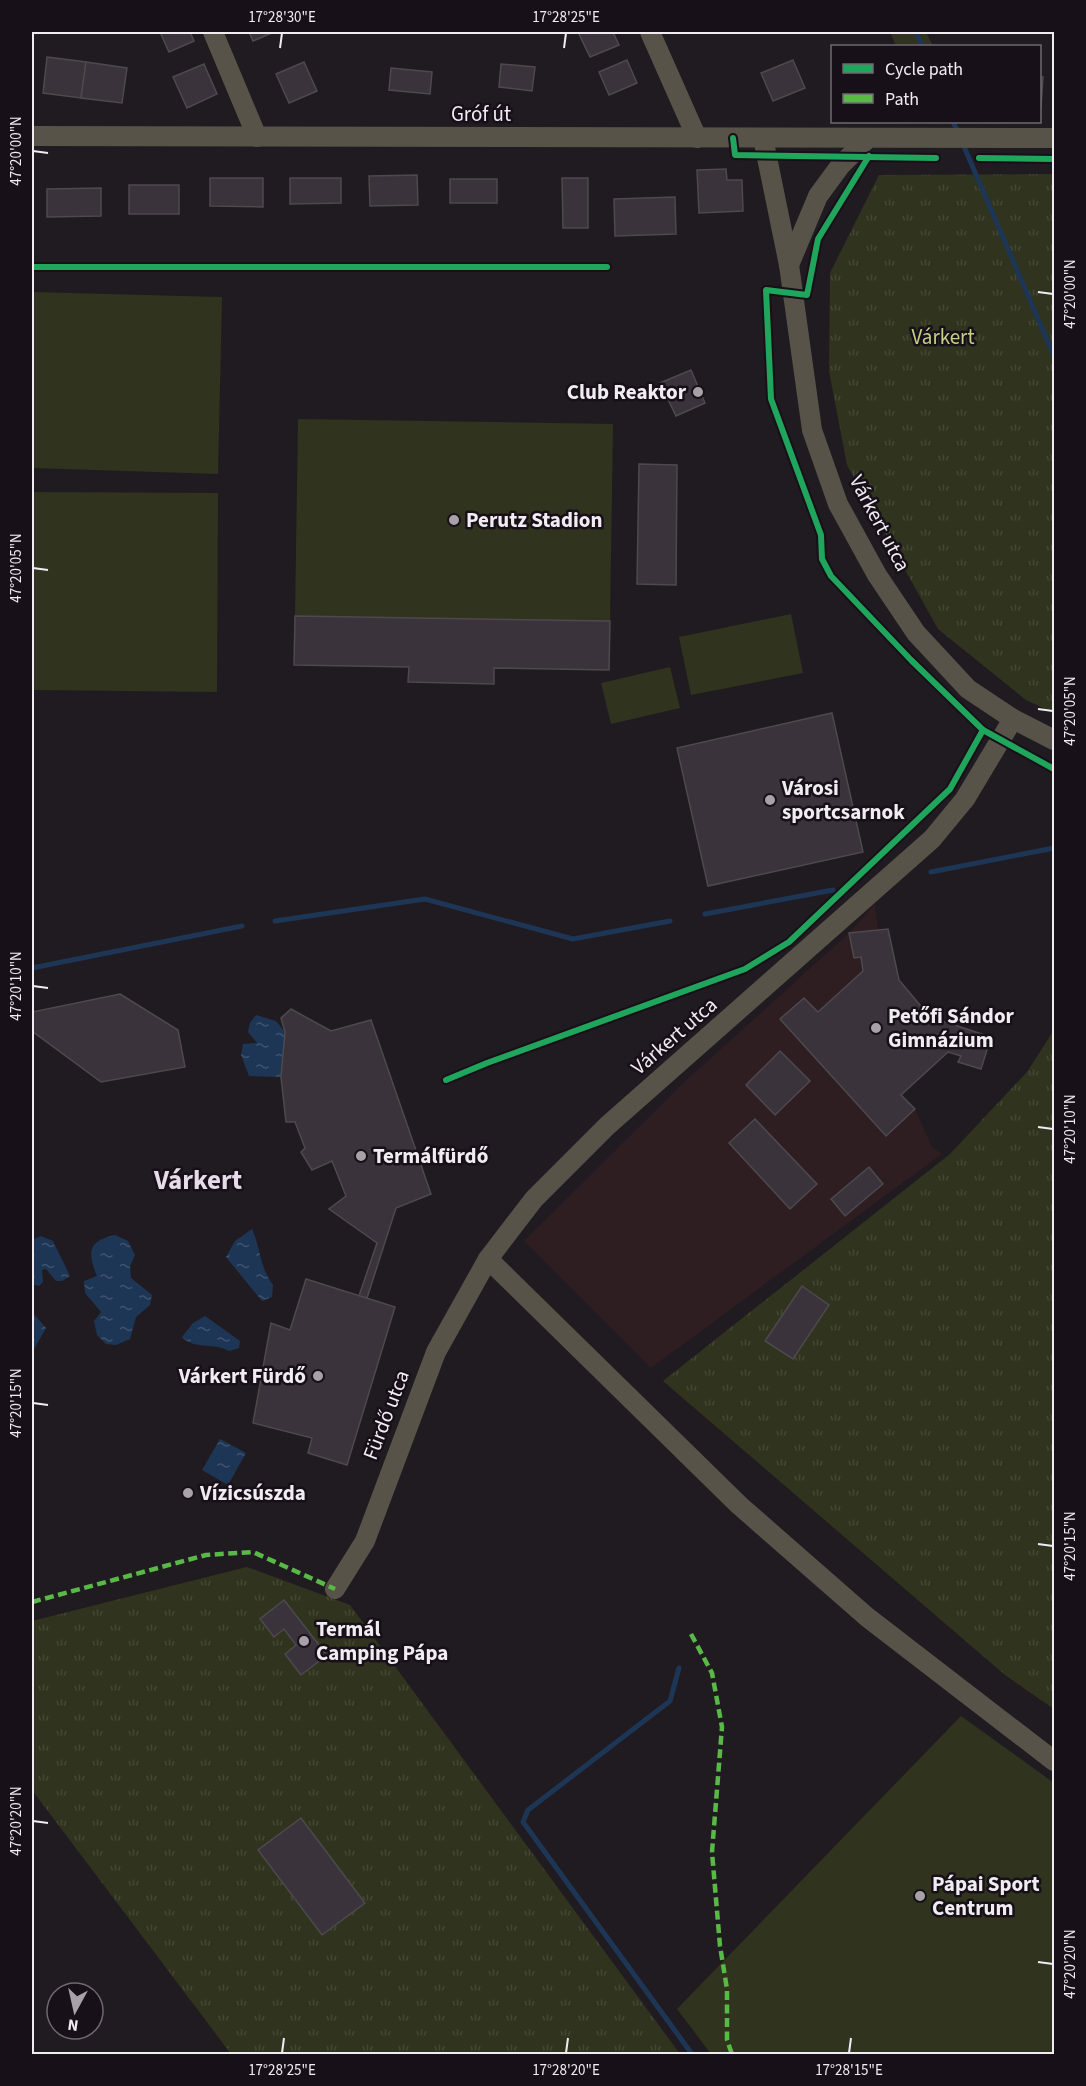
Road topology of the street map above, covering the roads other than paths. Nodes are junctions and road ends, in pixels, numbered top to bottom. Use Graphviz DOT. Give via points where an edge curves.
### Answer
graph roads {
  1 [pos="213,32"];
  2 [pos="650,32"];
  3 [pos="32,136"];
  4 [pos="257,137"];
  5 [pos="697,138"];
  6 [pos="763,138"];
  7 [pos="868,138"];
  8 [pos="1054,138"];
  9 [pos="789,265"];
  10 [pos="1013,719"];
  11 [pos="1054,740"];
  12 [pos="488,1259"];
  13 [pos="335,1590"];
  14 [pos="1054,1761"];
  1 -- 4 [label="street"];
  2 -- 5 [label="street"];
  3 -- 4 [label="street, Gróf út"];
  4 -- 5 [label="street, Gróf út"];
  5 -- 6 [label="street, Gróf út"];
  6 -- 7 [label="street, Gróf út"];
  6 -- 9 [label="street, Várkert utca"];
  7 -- 8 [label="street, Gróf út"];
  7 -- 9 [label="street" via="818,196"];
  9 -- 10 [label="street, Várkert utca" via="812,430 838,504 916,633 968,689"];
  10 -- 11 [label="street, Várkert utca"];
  10 -- 12 [label="street, Várkert utca" via="964,799 932,839 607,1126 534,1199"];
  12 -- 13 [label="street, Fürdő utca" via="436,1352 365,1540"];
  12 -- 14 [label="street" via="739,1505 867,1617"];
}
